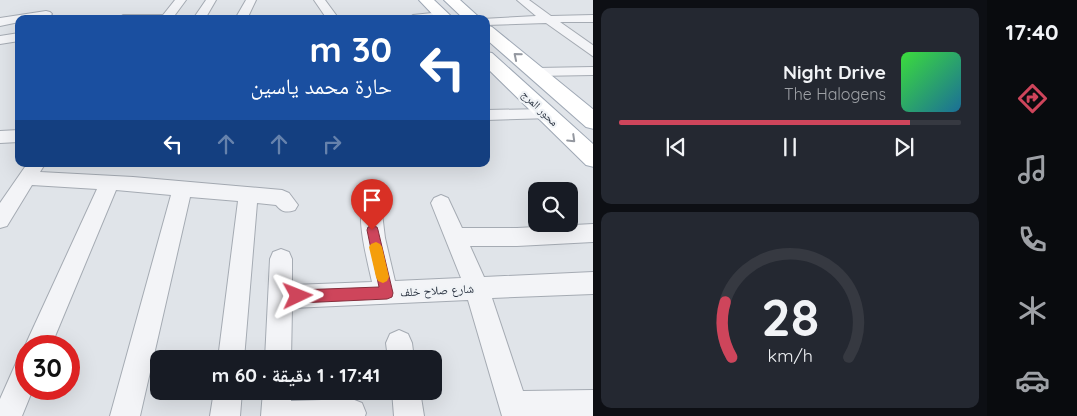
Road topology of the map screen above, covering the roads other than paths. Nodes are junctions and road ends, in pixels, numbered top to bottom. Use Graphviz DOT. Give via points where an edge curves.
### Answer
graph roads {
  1 [pos="180,0"];
  2 [pos="211,0"];
  3 [pos="250,0"];
  4 [pos="319,0"];
  5 [pos="426,0"];
  6 [pos="451,0"];
  7 [pos="522,0"];
  8 [pos="51,1"];
  9 [pos="46,15"];
  10 [pos="168,15"];
  11 [pos="202,15"];
  12 [pos="243,15"];
  13 [pos="330,15"];
  14 [pos="442,15"];
  15 [pos="468,15"];
  16 [pos="593,18"];
  17 [pos="548,19"];
  18 [pos="15,20"];
  19 [pos="490,21"];
  20 [pos="0,22"];
  21 [pos="490,33"];
  22 [pos="15,38"];
  23 [pos="0,40"];
  24 [pos="593,53"];
  25 [pos="490,61"];
  26 [pos="593,71"];
  27 [pos="536,72"];
  28 [pos="546,114"];
  29 [pos="490,115"];
  30 [pos="593,122"];
  31 [pos="15,136"];
  32 [pos="0,137"];
  33 [pos="593,159"];
  34 [pos="31,171"];
  35 [pos="109,183"];
  36 [pos="182,189"];
  37 [pos="248,195"];
  38 [pos="441,203"];
  39 [pos="371,204"];
  40 [pos="288,205"];
  41 [pos="0,220"];
  42 [pos="593,233"];
  43 [pos="456,237"];
  44 [pos="281,259"];
  45 [pos="593,283"];
  46 [pos="477,289"];
  47 [pos="387,293"];
  48 [pos="280,297"];
  49 [pos="43,335"];
  50 [pos="232,350"];
  51 [pos="278,350"];
  52 [pos="15,398"];
  53 [pos="227,400"];
  54 [pos="277,400"];
  55 [pos="407,400"];
  56 [pos="593,404"];
  57 [pos="516,411"];
  58 [pos="352,413"];
  59 [pos="7,416"];
  60 [pos="125,416"];
  61 [pos="225,416"];
  62 [pos="276,416"];
  63 [pos="286,416"];
  64 [pos="409,416"];
  1 -- 10 [label="street"];
  2 -- 11 [label="street"];
  3 -- 12 [label="street"];
  4 -- 13 [label="street"];
  5 -- 14 [label="main road"];
  6 -- 15 [label="main road"];
  7 -- 17 [label="street"];
  8 -- 9 [label="street"];
  16 -- 17 [label="street"];
  17 -- 19 [label="street"];
  17 -- 24 [label="street"];
  18 -- 20 [label="street"];
  27 -- 21 [label="main road, محور المرج, one-way"];
  22 -- 23 [label="street"];
  25 -- 28 [label="main road, محور المرج"];
  26 -- 27 [label="street"];
  27 -- 30 [label="main road, محور المرج"];
  28 -- 29 [label="street"];
  28 -- 33 [label="main road, محور المرج, one-way"];
  31 -- 32 [label="street"];
  34 -- 35 [label="street"];
  34 -- 41 [label="street"];
  35 -- 36 [label="street"];
  35 -- 49 [label="street"];
  36 -- 37 [label="street"];
  36 -- 60 [label="street"];
  37 -- 40 [label="street" via="282,198"];
  37 -- 50 [label="street"];
  38 -- 43 [label="street"];
  39 -- 47 [label="street" via="378,260"];
  42 -- 43 [label="street"];
  43 -- 46 [label="street"];
  44 -- 48 [label="street"];
  45 -- 46 [label="street, شارع صلاح خلف"];
  46 -- 47 [label="street, شارع صلاح خلف"];
  46 -- 57 [label="street"];
  47 -- 48 [label="street, شارع صلاح خلف"];
  48 -- 51 [label="street"];
  52 -- 59 [label="street"];
  53 -- 61 [label="street"];
  54 -- 62 [label="street"];
  55 -- 64 [label="street"];
  56 -- 57 [label="street"];
  58 -- 63 [label="street"];
}
